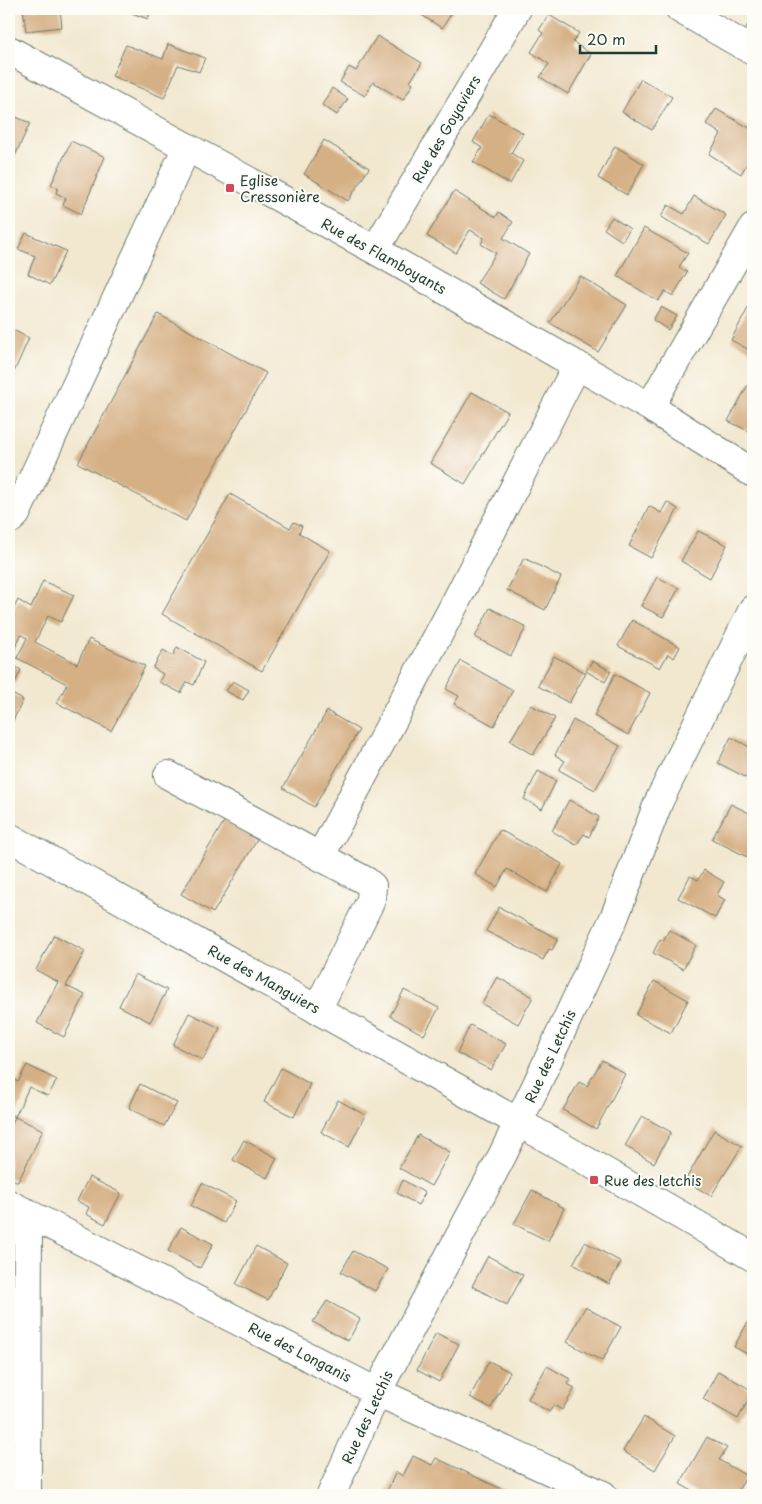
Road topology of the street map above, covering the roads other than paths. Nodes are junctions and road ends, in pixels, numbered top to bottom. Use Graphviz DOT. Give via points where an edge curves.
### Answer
graph roads {
  1 [pos="517,9"];
  2 [pos="680,9"];
  3 [pos="9,50"];
  4 [pos="753,51"];
  5 [pos="187,147"];
  6 [pos="753,228"];
  7 [pos="375,250"];
  8 [pos="577,365"];
  9 [pos="650,407"];
  10 [pos="753,474"];
  11 [pos="9,518"];
  12 [pos="753,609"];
  13 [pos="168,775"];
  14 [pos="9,837"];
  15 [pos="320,857"];
  16 [pos="317,1010"];
  17 [pos="519,1122"];
  18 [pos="18,1209"];
  19 [pos="753,1257"];
  20 [pos="377,1392"];
  21 [pos="27,1495"];
  22 [pos="331,1495"];
  23 [pos="603,1495"];
  1 -- 7 [label="street, Rue des Goyaviers"];
  2 -- 4 [label="street"];
  3 -- 5 [label="street, Rue des Flamboyants"];
  5 -- 7 [label="street, Rue des Flamboyants"];
  5 -- 11 [label="street" via="16,514"];
  6 -- 9 [label="street"];
  7 -- 8 [label="street, Rue des Flamboyants"];
  8 -- 9 [label="street, Rue des Flamboyants"];
  8 -- 15 [label="street" via="451,612"];
  9 -- 10 [label="street, Rue des Flamboyants"];
  12 -- 17 [label="street, Rue des Letchis" via="659,801 614,918"];
  13 -- 15 [label="street"];
  14 -- 16 [label="street, Rue des Manguiers"];
  15 -- 16 [label="street" via="372,886 373,893"];
  16 -- 17 [label="street, Rue des Manguiers"];
  17 -- 19 [label="street, Rue des Manguiers"];
  17 -- 20 [label="street, Rue des Letchis"];
  18 -- 20 [label="street, Rue des Longanis"];
  18 -- 21 [label="street, Rue des Longanis"];
  20 -- 22 [label="street, Rue des Letchis"];
  20 -- 23 [label="street, Rue des Longanis"];
}
